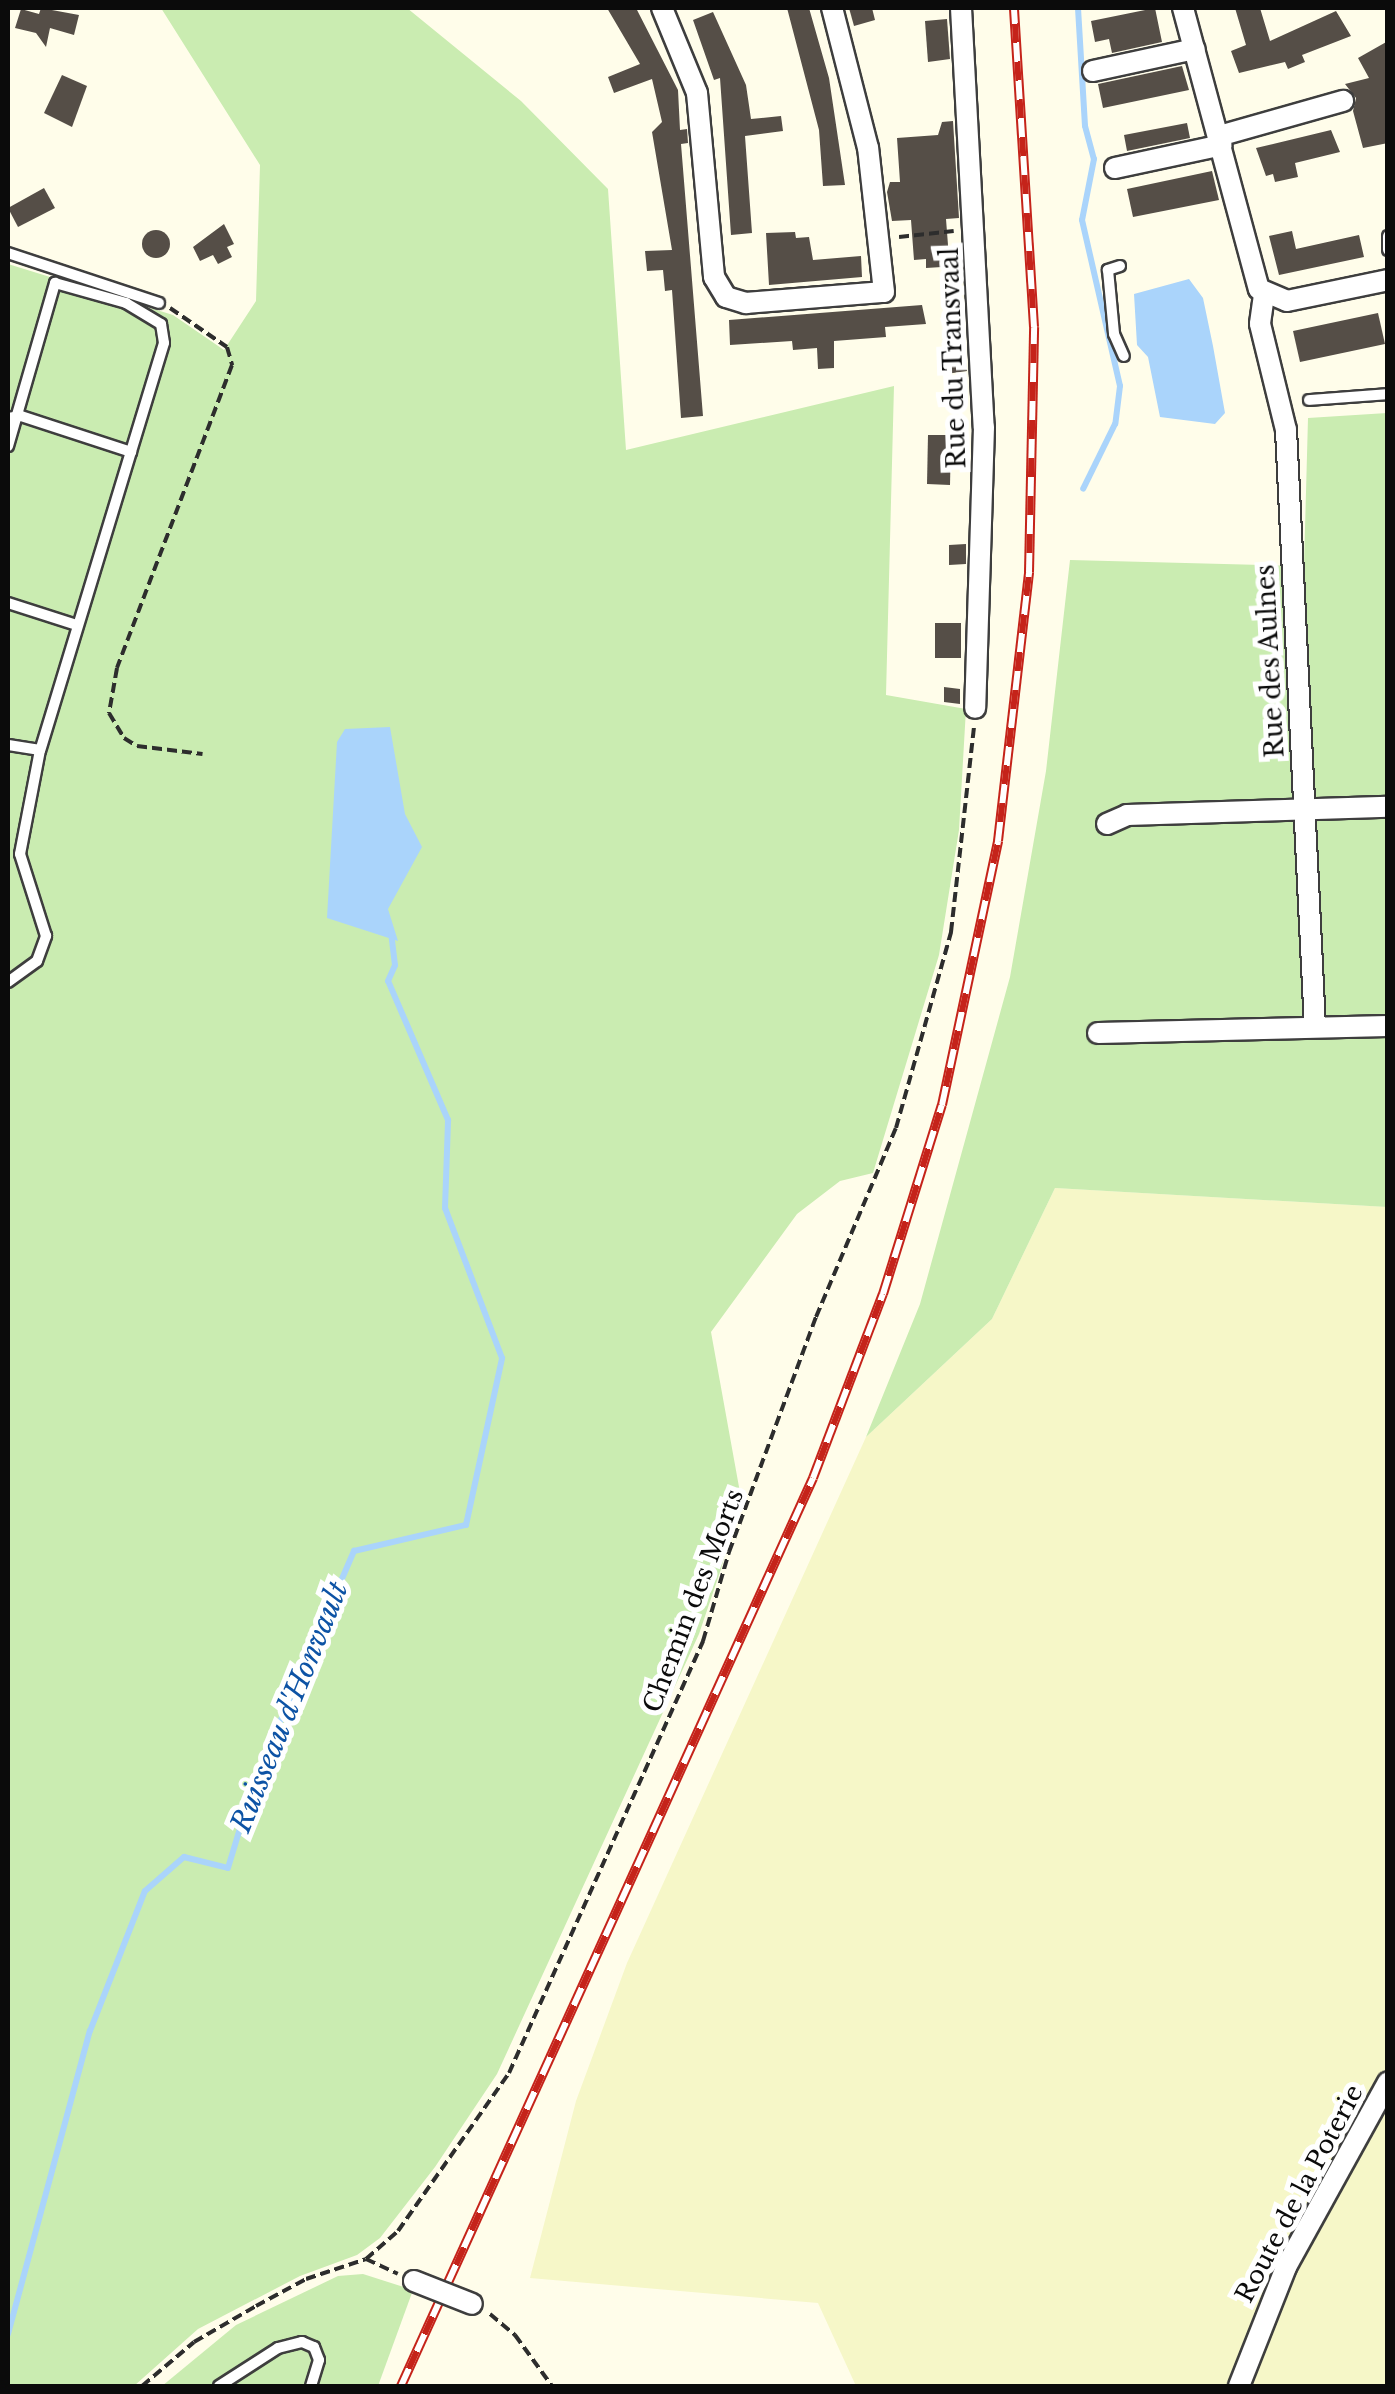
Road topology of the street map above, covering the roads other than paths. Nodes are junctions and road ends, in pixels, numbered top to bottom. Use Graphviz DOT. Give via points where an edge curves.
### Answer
graph roads {
  1 [pos="662,8"];
  2 [pos="832,8"];
  3 [pos="961,8"];
  4 [pos="1183,8"];
  5 [pos="1195,49"];
  6 [pos="1093,71"];
  7 [pos="1342,102"];
  8 [pos="1220,140"];
  9 [pos="1115,168"];
  10 [pos="1388,236"];
  11 [pos="1388,250"];
  12 [pos="8,253"];
  13 [pos="1120,266"];
  14 [pos="1388,280"];
  15 [pos="1264,295"];
  16 [pos="159,304"];
  17 [pos="1124,356"];
  18 [pos="1388,394"];
  19 [pos="1308,400"];
  20 [pos="11,417"];
  21 [pos="8,446"];
  22 [pos="130,452"];
  23 [pos="8,604"];
  24 [pos="77,625"];
  25 [pos="975,708"];
  26 [pos="8,745"];
  27 [pos="40,750"];
  28 [pos="1388,808"];
  29 [pos="1304,810"];
  30 [pos="1107,824"];
  31 [pos="8,982"];
  32 [pos="1388,1026"];
  33 [pos="1314,1027"];
  34 [pos="1098,1033"];
  35 [pos="1388,2082"];
  36 [pos="414,2280"];
  37 [pos="472,2304"];
  38 [pos="218,2386"];
  39 [pos="311,2386"];
  40 [pos="1239,2386"];
  1 -- 2 [label="street" via="697,93 712,269 720,292 746,304 884,292 868,148"];
  3 -- 25 [label="street, Rue du Transvaal" via="984,446"];
  4 -- 5 [label="street, Rue des Aulnes"];
  5 -- 6 [label="street"];
  5 -- 8 [label="street, Rue des Aulnes"];
  7 -- 8 [label="street"];
  8 -- 9 [label="street"];
  8 -- 15 [label="street, Rue des Aulnes"];
  10 -- 11 [label="lane"];
  12 -- 16 [label="lane"];
  13 -- 17 [label="lane" via="1108,270 1114,334"];
  14 -- 15 [label="street" via="1288,300"];
  15 -- 29 [label="street, Rue des Aulnes" via="1260,324 1286,430"];
  18 -- 19 [label="lane"];
  20 -- 21 [label="lane"];
  20 -- 22 [label="lane"];
  20 -- 22 [label="lane" via="55,283 108,296 155,318 165,335"];
  22 -- 24 [label="lane"];
  23 -- 24 [label="lane"];
  24 -- 27 [label="lane"];
  26 -- 27 [label="lane"];
  27 -- 31 [label="lane" via="21,864 46,936 30,969"];
  28 -- 29 [label="street"];
  29 -- 30 [label="street" via="1128,815"];
  29 -- 33 [label="street, Rue des Aulnes"];
  32 -- 33 [label="street"];
  33 -- 34 [label="street"];
  35 -- 40 [label="street, Route de la Poterie" via="1286,2267"];
  36 -- 37 [label="street, bridge"];
  38 -- 39 [label="lane" via="278,2348 302,2342 314,2347 318,2360"];
}
